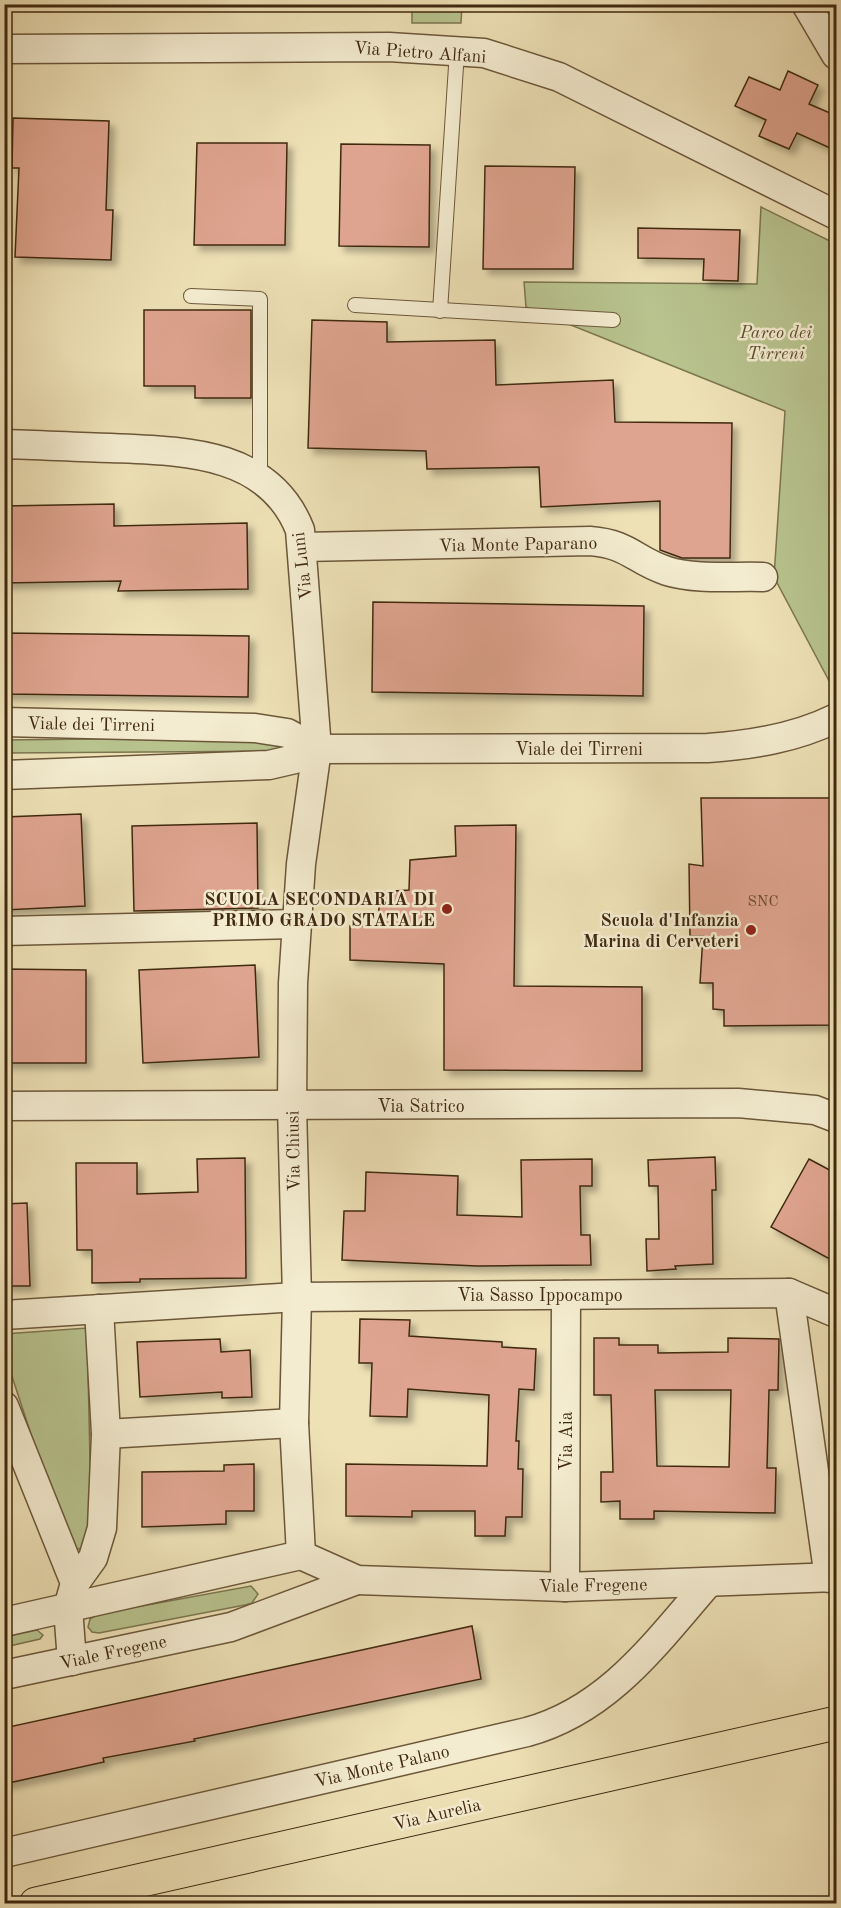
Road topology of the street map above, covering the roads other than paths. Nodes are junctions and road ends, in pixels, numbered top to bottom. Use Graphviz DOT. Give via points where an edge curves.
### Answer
graph roads {
  1 [pos="806,4"];
  2 [pos="4,50"];
  3 [pos="457,51"];
  4 [pos="837,56"];
  5 [pos="837,215"];
  6 [pos="191,296"];
  7 [pos="355,305"];
  8 [pos="440,311"];
  9 [pos="613,320"];
  10 [pos="4,444"];
  11 [pos="260,478"];
  12 [pos="302,547"];
  13 [pos="763,577"];
  14 [pos="837,718"];
  15 [pos="4,722"];
  16 [pos="317,749"];
  17 [pos="4,775"];
  18 [pos="296,924"];
  19 [pos="4,931"];
  20 [pos="4,1106"];
  21 [pos="292,1107"];
  22 [pos="837,1118"];
  23 [pos="789,1293"];
  24 [pos="566,1295"];
  25 [pos="297,1297"];
  26 [pos="99,1309"];
  27 [pos="837,1313"];
  28 [pos="4,1315"];
  29 [pos="4,1406"];
  30 [pos="294,1423"];
  31 [pos="106,1434"];
  32 [pos="301,1556"];
  33 [pos="834,1576"];
  34 [pos="357,1580"];
  35 [pos="708,1582"];
  36 [pos="565,1587"];
  37 [pos="71,1596"];
  38 [pos="4,1622"];
  39 [pos="72,1661"];
  40 [pos="4,1675"];
  41 [pos="837,1722"];
  42 [pos="4,1853"];
  43 [pos="36,1904"];
  1 -- 4 [label="street"];
  2 -- 3 [label="street, Via Pietro Alfani" via="389,47"];
  3 -- 5 [label="street, Via Pietro Alfani" via="484,53 559,77"];
  3 -- 8 [label="lane"];
  6 -- 11 [label="lane" via="260,299"];
  7 -- 8 [label="lane"];
  8 -- 9 [label="lane"];
  10 -- 11 [label="street, Via Luni" via="199,454"];
  11 -- 12 [label="street, Via Luni" via="290,507"];
  12 -- 13 [label="street, Via Monte Paparano" via="590,542 620,546 652,565 682,574"];
  12 -- 16 [label="street, Via Luni"];
  14 -- 16 [label="street, Viale dei Tirreni" via="771,740 708,748"];
  15 -- 16 [label="street, Viale dei Tirreni" via="255,728 287,733"];
  16 -- 17 [label="street, Viale dei Tirreni" via="269,765"];
  16 -- 18 [label="street, Via Chiusi"];
  18 -- 19 [label="street"];
  18 -- 21 [label="street, Via Chiusi"];
  20 -- 21 [label="street, Via Satrico"];
  21 -- 22 [label="street, Via Satrico" via="738,1103 815,1110"];
  21 -- 25 [label="street, Via Chiusi"];
  23 -- 24 [label="street, Via Sasso Ippocampo"];
  23 -- 27 [label="street"];
  23 -- 33 [label="street"];
  24 -- 25 [label="street, Via Sasso Ippocampo"];
  24 -- 36 [label="street, Via Aia"];
  25 -- 26 [label="street, Via Sasso Ippocampo"];
  25 -- 30 [label="street, Via Chiusi"];
  26 -- 28 [label="street, Via Sasso Ippocampo"];
  26 -- 31 [label="street"];
  29 -- 37 [label="street"];
  30 -- 31 [label="street"];
  30 -- 32 [label="street, Via Chiusi"];
  31 -- 37 [label="street" via="100,1539"];
  32 -- 34 [label="street, Viale Fregene"];
  32 -- 37 [label="street"];
  33 -- 35 [label="street, Viale Fregene"];
  34 -- 36 [label="street, Viale Fregene"];
  34 -- 39 [label="street, Viale Fregene" via="231,1627"];
  35 -- 36 [label="street, Viale Fregene"];
  35 -- 42 [label="street, Via Monte Palano" via="623,1679 592,1703 555,1723"];
  37 -- 38 [label="street"];
  37 -- 39 [label="street"];
  39 -- 40 [label="street, Viale Fregene"];
  41 -- 43 [label="main road, Via Aurelia"];
}
